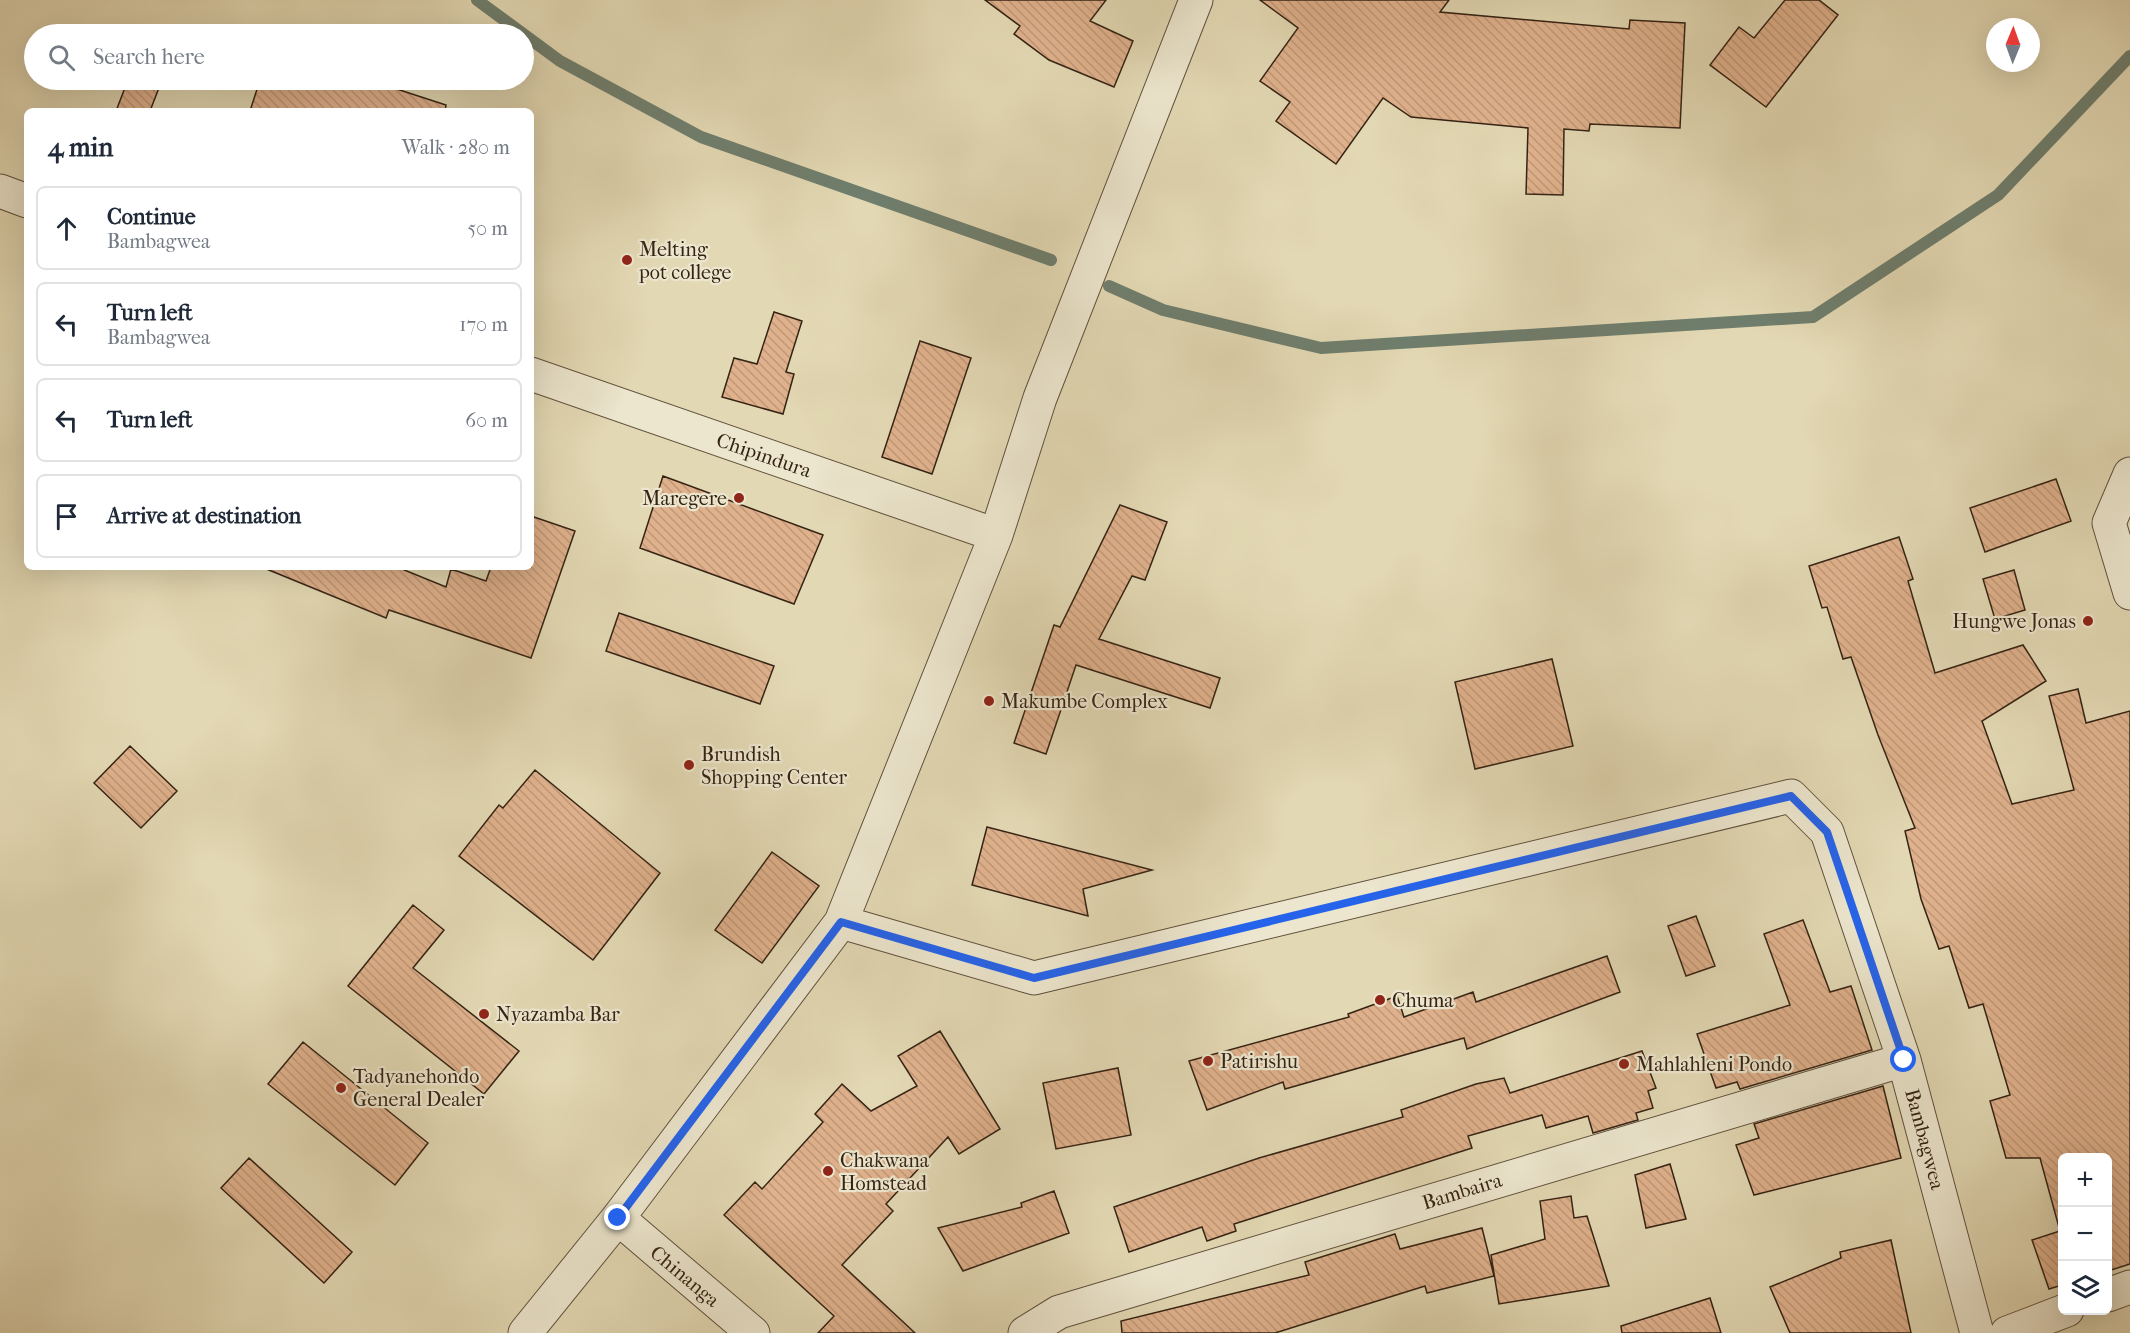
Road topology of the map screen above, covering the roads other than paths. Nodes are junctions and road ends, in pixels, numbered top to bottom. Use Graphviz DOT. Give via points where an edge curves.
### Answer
graph roads {
  1 [pos="1196,0"];
  2 [pos="0,191"];
  3 [pos="24,200"];
  4 [pos="534,375"];
  5 [pos="2130,474"];
  6 [pos="996,535"];
  7 [pos="2130,592"];
  8 [pos="841,922"];
  9 [pos="1904,1060"];
  10 [pos="618,1218"];
  11 [pos="2130,1287"];
  12 [pos="2112,1294"];
  13 [pos="2058,1314"];
  14 [pos="525,1333"];
  15 [pos="753,1333"];
  16 [pos="1025,1333"];
  17 [pos="1977,1333"];
  18 [pos="2007,1333"];
  1 -- 6 [label="street" via="1040,398"];
  2 -- 3 [label="street"];
  4 -- 6 [label="street, Chipindura"];
  5 -- 7 [label="street" via="2109,523"];
  6 -- 8 [label="street"];
  8 -- 9 [label="street, Bambagwea" via="1034,978 1791,796 1827,832"];
  8 -- 10 [label="street"];
  9 -- 16 [label="street, Bambaira" via="1059,1311"];
  9 -- 17 [label="street, Bambagwea"];
  10 -- 14 [label="street"];
  10 -- 15 [label="street, Chinanga"];
  11 -- 12 [label="street"];
  13 -- 18 [label="street"];
}
